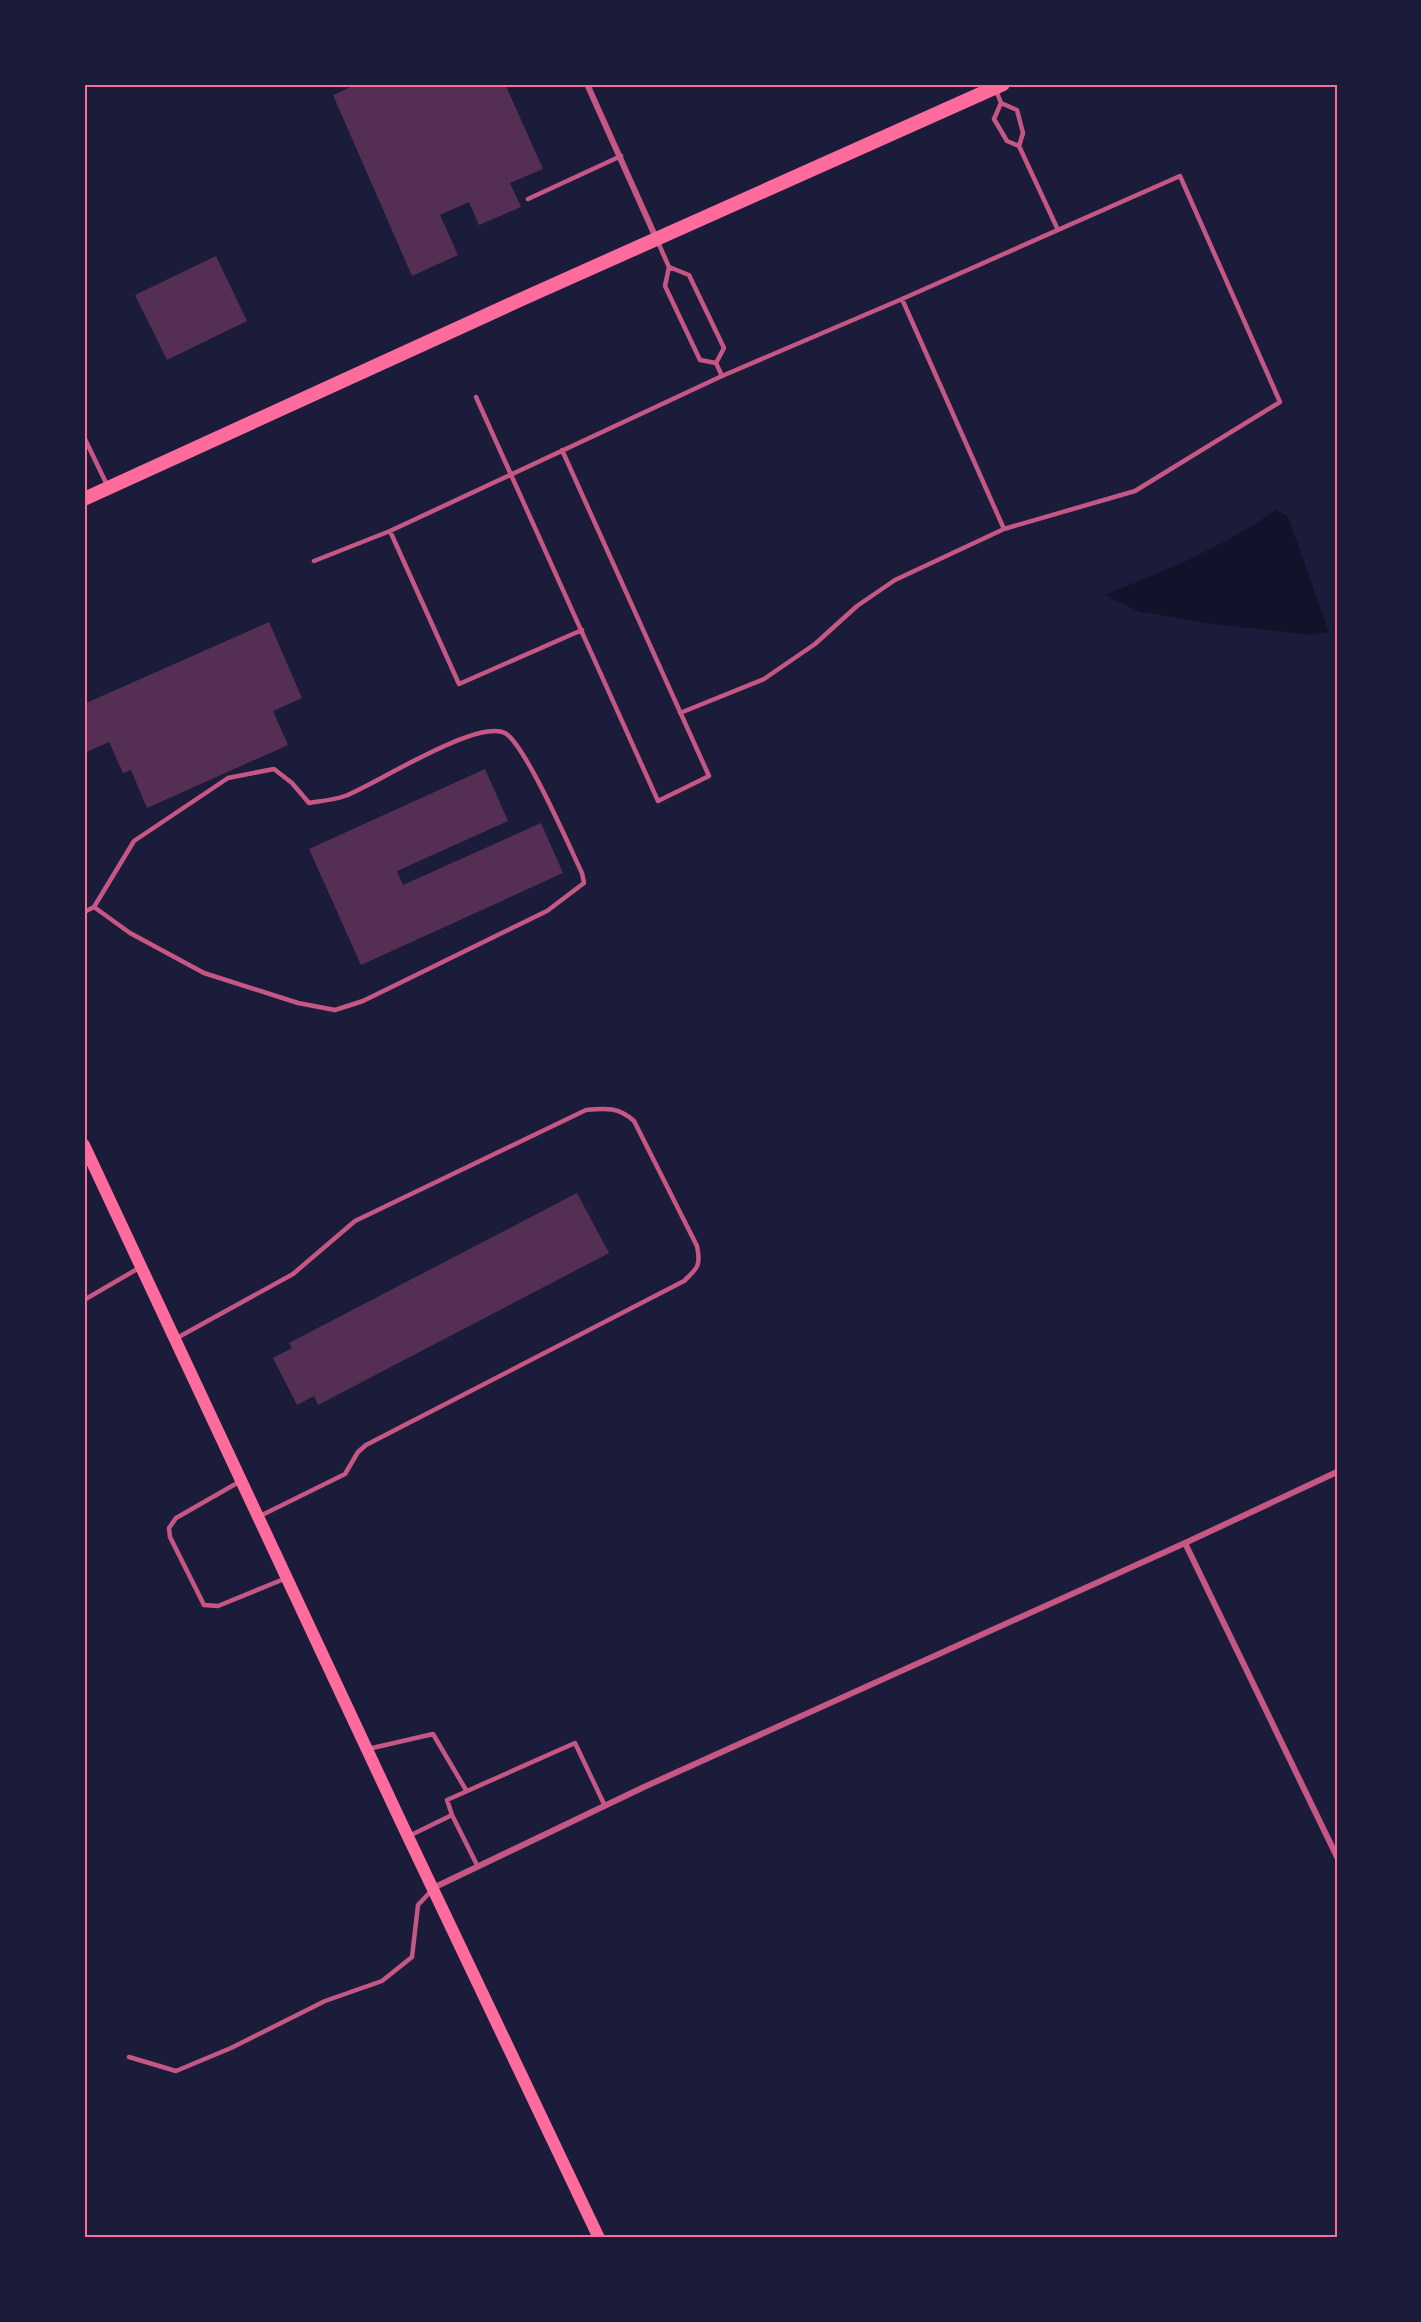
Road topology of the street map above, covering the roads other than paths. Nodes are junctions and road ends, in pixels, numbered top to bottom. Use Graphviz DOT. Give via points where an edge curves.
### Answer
graph roads {
  1 [pos="587,84"];
  2 [pos="999,86"];
  3 [pos="1001,104"];
  4 [pos="1019,147"];
  5 [pos="621,156"];
  6 [pos="528,199"];
  7 [pos="1058,230"];
  8 [pos="656,238"];
  9 [pos="669,267"];
  10 [pos="902,299"];
  11 [pos="716,363"];
  12 [pos="722,376"];
  13 [pos="476,397"];
  14 [pos="84,437"];
  15 [pos="562,450"];
  16 [pos="511,474"];
  17 [pos="108,487"];
  18 [pos="84,499"];
  19 [pos="1004,529"];
  20 [pos="390,531"];
  21 [pos="314,561"];
  22 [pos="582,630"];
  23 [pos="680,713"];
  24 [pos="94,907"];
  25 [pos="84,912"];
  26 [pos="84,1145"];
  27 [pos="141,1266"];
  28 [pos="84,1300"];
  29 [pos="175,1339"];
  30 [pos="1337,1472"];
  31 [pos="241,1481"];
  32 [pos="258,1517"];
  33 [pos="1185,1543"];
  34 [pos="287,1578"];
  35 [pos="367,1749"];
  36 [pos="466,1790"];
  37 [pos="605,1806"];
  38 [pos="452,1815"];
  39 [pos="409,1836"];
  40 [pos="1337,1857"];
  41 [pos="478,1867"];
  42 [pos="434,1888"];
  43 [pos="129,2057"];
  44 [pos="599,2238"];
  1 -- 5 [label="street"];
  2 -- 3 [label="lane"];
  2 -- 8 [label="main road"];
  3 -- 4 [label="lane" via="1017,110 1023,133"];
  3 -- 4 [label="lane" via="994,119 1007,141"];
  4 -- 7 [label="lane"];
  5 -- 6 [label="lane"];
  5 -- 8 [label="street"];
  7 -- 10 [label="lane"];
  7 -- 19 [label="lane" via="1180,176 1280,402 1135,491"];
  8 -- 9 [label="lane"];
  8 -- 17 [label="main road"];
  9 -- 11 [label="lane" via="665,286 700,360"];
  9 -- 11 [label="lane" via="689,275 724,348"];
  10 -- 12 [label="lane"];
  10 -- 19 [label="lane"];
  11 -- 12 [label="lane"];
  12 -- 15 [label="lane"];
  13 -- 16 [label="lane"];
  14 -- 17 [label="lane"];
  15 -- 16 [label="lane"];
  15 -- 23 [label="lane"];
  16 -- 20 [label="lane"];
  16 -- 22 [label="lane"];
  17 -- 18 [label="main road"];
  19 -- 23 [label="lane" via="895,580 764,679"];
  20 -- 21 [label="lane"];
  20 -- 22 [label="lane" via="459,684"];
  22 -- 23 [label="lane" via="658,801 709,776"];
  24 -- 24 [label="lane" via="130,933 204,973 298,1003 335,1010 363,1001 547,911 584,883 545,795 517,746 505,734 489,731 453,742 344,796 309,803 274,769 228,778 134,841"];
  24 -- 25 [label="lane"];
  26 -- 27 [label="main road"];
  27 -- 28 [label="lane"];
  27 -- 29 [label="main road"];
  29 -- 31 [label="main road"];
  29 -- 32 [label="lane" via="293,1274 355,1221 586,1110 607,1108 624,1112 634,1121 697,1246 700,1260 684,1281 366,1445 345,1474"];
  30 -- 33 [label="street"];
  31 -- 32 [label="main road"];
  31 -- 34 [label="lane" via="176,1518 169,1528 170,1538 204,1605 218,1606"];
  32 -- 34 [label="main road"];
  33 -- 37 [label="street"];
  33 -- 40 [label="street"];
  34 -- 35 [label="main road"];
  35 -- 36 [label="lane" via="433,1734"];
  35 -- 39 [label="main road"];
  36 -- 37 [label="lane" via="575,1743"];
  36 -- 38 [label="lane" via="447,1800"];
  37 -- 41 [label="street"];
  38 -- 39 [label="lane"];
  38 -- 41 [label="lane"];
  39 -- 42 [label="main road"];
  41 -- 42 [label="street"];
  42 -- 43 [label="lane" via="418,1905 412,1957 382,1981 325,2001 176,2071"];
  42 -- 44 [label="main road"];
}
